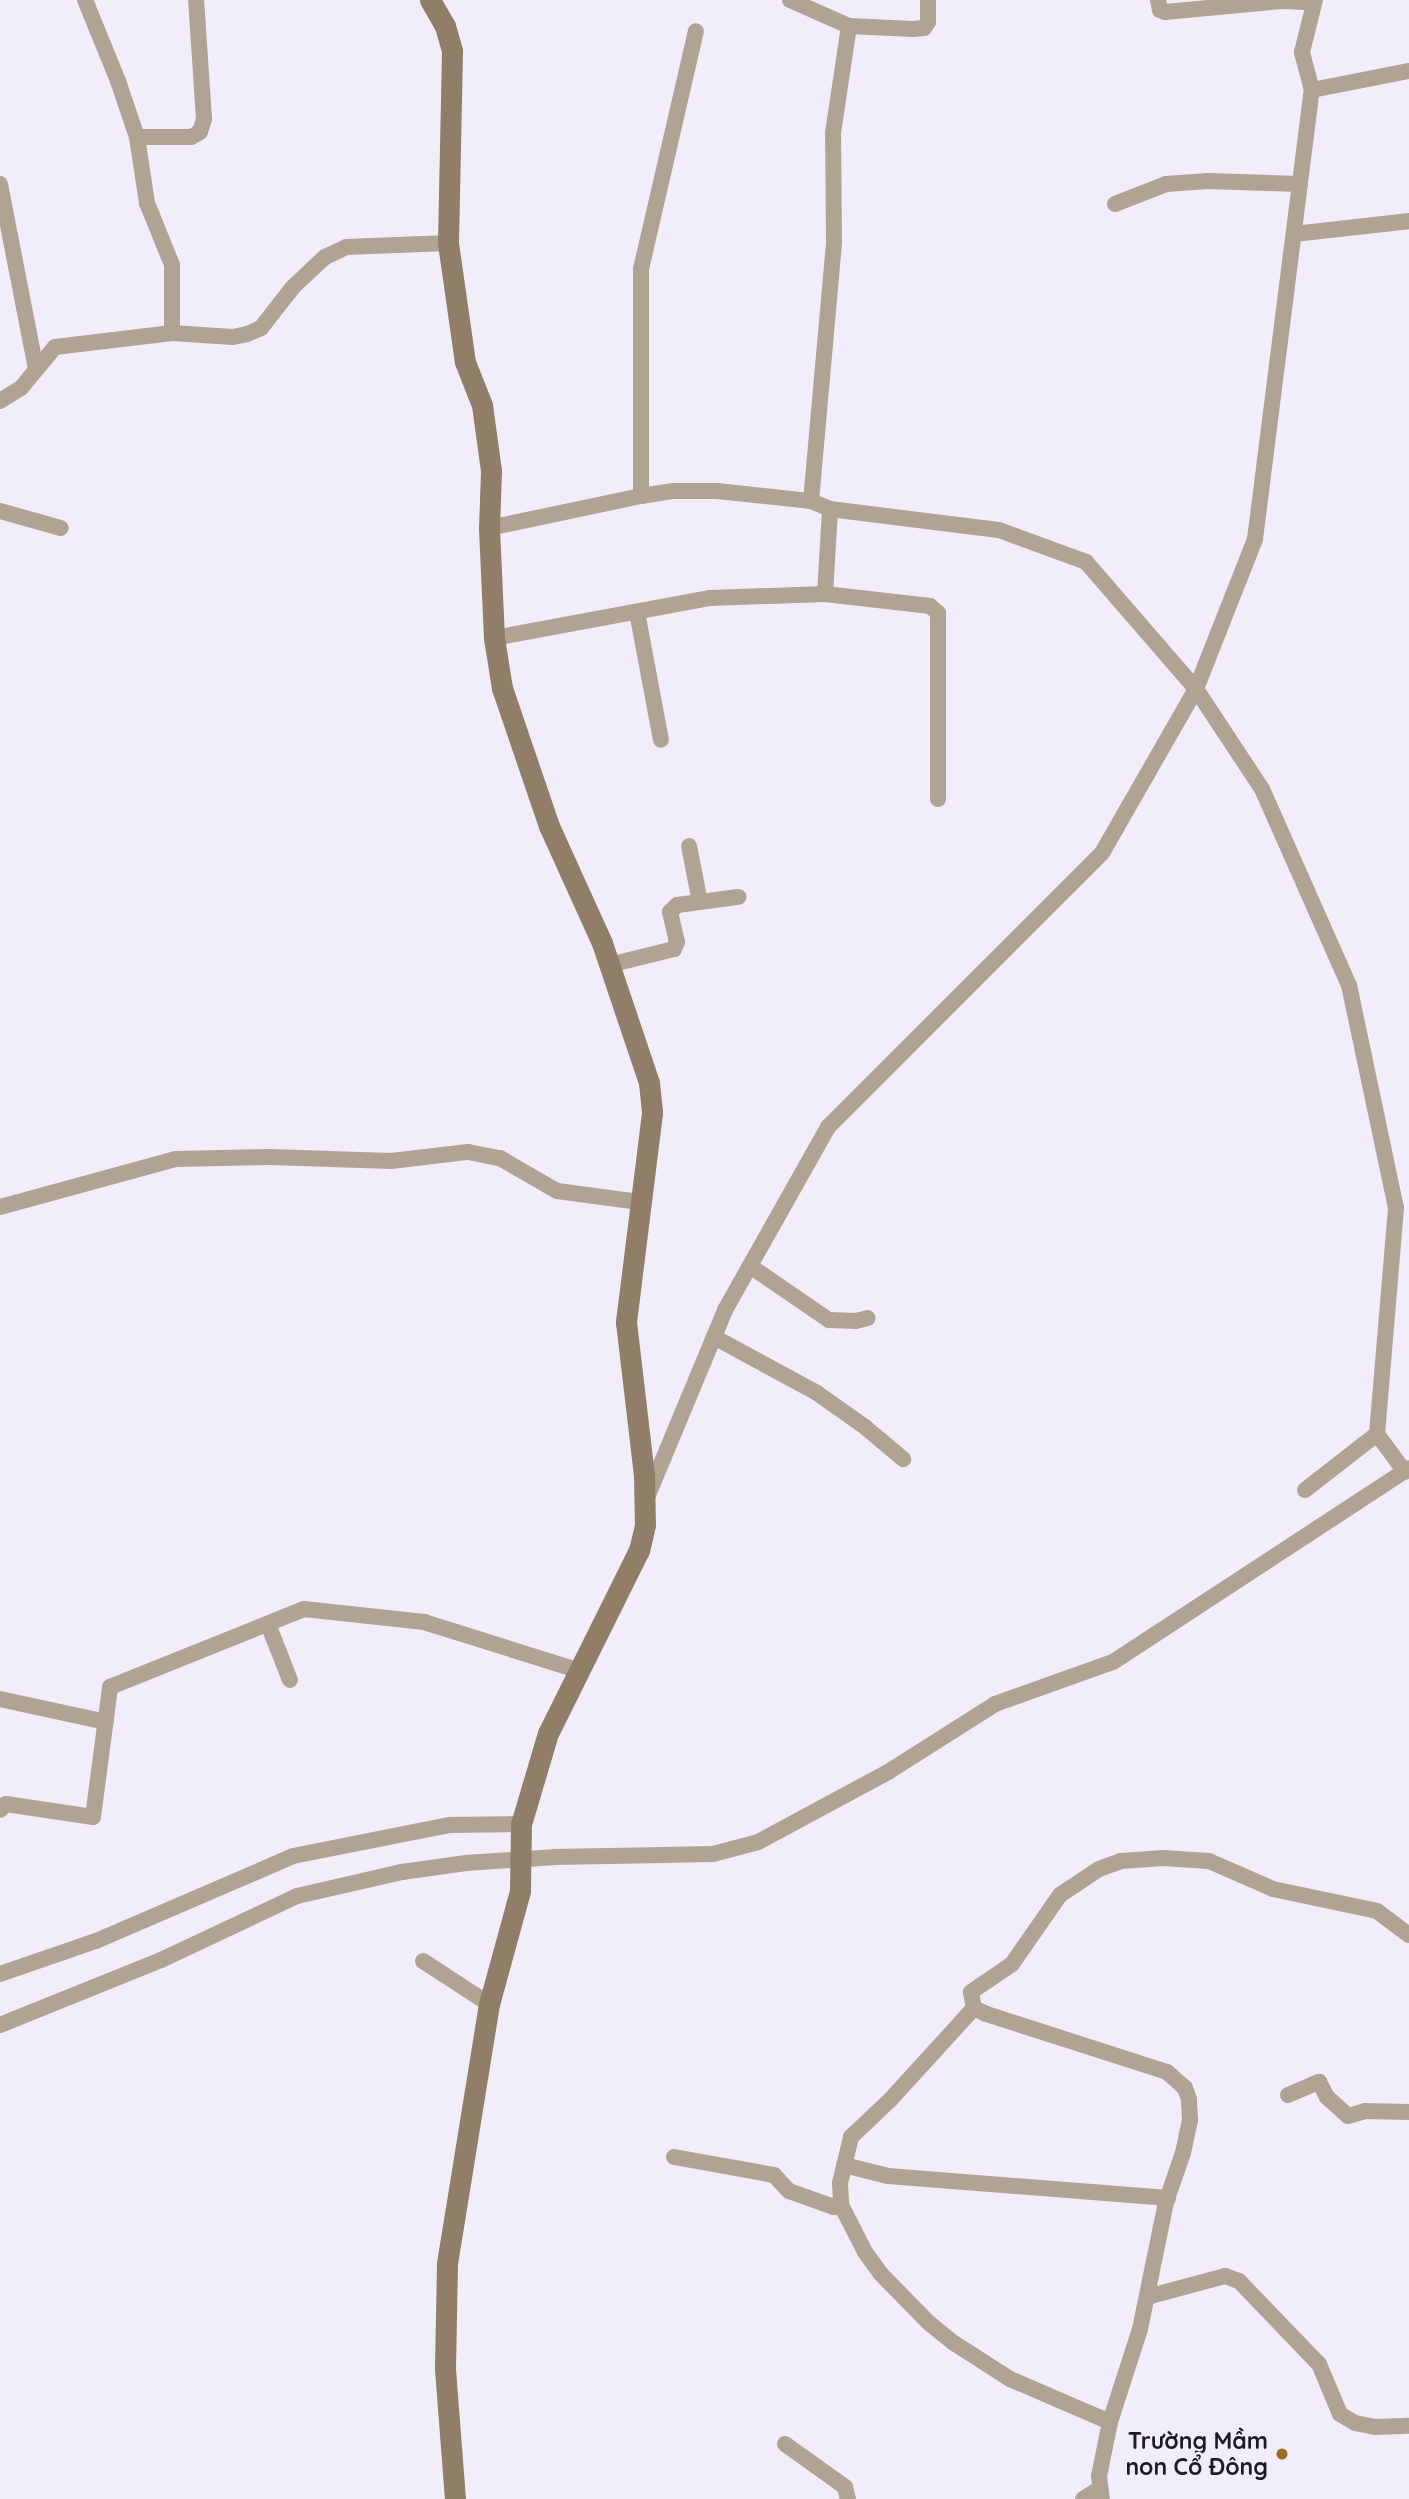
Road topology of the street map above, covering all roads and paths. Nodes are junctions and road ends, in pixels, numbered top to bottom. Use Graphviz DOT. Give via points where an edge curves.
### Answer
graph roads {
  1 [pos="85,0"];
  2 [pos="196,0"];
  3 [pos="430,0"];
  4 [pos="790,0"];
  5 [pos="928,0"];
  6 [pos="1158,0"];
  7 [pos="1315,1"];
  8 [pos="849,26"];
  9 [pos="696,31"];
  10 [pos="1409,71"];
  11 [pos="1312,90"];
  12 [pos="137,137"];
  13 [pos="0,184"];
  14 [pos="1300,184"];
  15 [pos="1115,204"];
  16 [pos="1409,221"];
  17 [pos="1294,234"];
  18 [pos="448,243"];
  19 [pos="172,333"];
  20 [pos="36,370"];
  21 [pos="0,401"];
  22 [pos="641,496"];
  23 [pos="811,501"];
  24 [pos="830,509"];
  25 [pos="0,511"];
  26 [pos="61,528"];
  27 [pos="489,528"];
  28 [pos="825,594"];
  29 [pos="637,612"];
  30 [pos="494,638"];
  31 [pos="1195,689"];
  32 [pos="661,740"];
  33 [pos="938,799"];
  34 [pos="689,846"];
  35 [pos="738,897"];
  36 [pos="700,902"];
  37 [pos="609,965"];
  38 [pos="639,1202"];
  39 [pos="0,1207"];
  40 [pos="750,1266"];
  41 [pos="868,1318"];
  42 [pos="714,1337"];
  43 [pos="1377,1434"];
  44 [pos="903,1459"];
  45 [pos="1407,1470"];
  46 [pos="1306,1490"];
  47 [pos="645,1502"];
  48 [pos="268,1623"];
  49 [pos="577,1670"];
  50 [pos="290,1680"];
  51 [pos="0,1699"];
  52 [pos="106,1722"];
  53 [pos="0,1810"];
  54 [pos="522,1841"];
  55 [pos="1409,1934"];
  56 [pos="423,1961"];
  57 [pos="0,1974"];
  58 [pos="489,2004"];
  59 [pos="974,2008"];
  60 [pos="0,2025"];
  61 [pos="1288,2095"];
  62 [pos="1409,2112"];
  63 [pos="674,2157"];
  64 [pos="844,2165"];
  65 [pos="1168,2198"];
  66 [pos="841,2205"];
  67 [pos="1147,2297"];
  68 [pos="1110,2422"];
  69 [pos="1409,2426"];
  70 [pos="785,2444"];
  71 [pos="1101,2494"];
  72 [pos="455,2499"];
  73 [pos="848,2499"];
  74 [pos="1083,2499"];
  1 -- 12 [label="street"];
  2 -- 12 [label="street" via="204,119 200,132 191,137"];
  3 -- 18 [label="street" via="452,51"];
  4 -- 8 [label="street"];
  5 -- 8 [label="street" via="928,22 923,28"];
  6 -- 7 [label="street" via="1165,12"];
  7 -- 11 [label="street" via="1302,51"];
  8 -- 23 [label="street" via="833,133 834,242"];
  9 -- 22 [label="street" via="640,269"];
  10 -- 11 [label="street"];
  11 -- 14 [label="street"];
  12 -- 19 [label="street" via="147,203 172,265"];
  13 -- 20 [label="street"];
  14 -- 15 [label="street" via="1166,184"];
  14 -- 17 [label="street"];
  16 -- 17 [label="street"];
  17 -- 31 [label="street" via="1255,539"];
  18 -- 19 [label="street" via="346,247 324,257 292,287 261,328 233,337"];
  18 -- 27 [label="street" via="465,362 482,405 491,471"];
  19 -- 20 [label="street" via="68,343 55,347"];
  20 -- 21 [label="street" via="21,388"];
  22 -- 23 [label="street" via="717,491"];
  22 -- 27 [label="street"];
  23 -- 24 [label="street"];
  24 -- 28 [label="street"];
  24 -- 31 [label="street" via="999,530 1086,562"];
  25 -- 26 [label="street"];
  27 -- 30 [label="street"];
  28 -- 29 [label="street" via="710,598"];
  28 -- 33 [label="street" via="930,606 938,613"];
  29 -- 30 [label="street"];
  29 -- 32 [label="street"];
  30 -- 37 [label="street" via="502,688 549,826"];
  31 -- 40 [label="street" via="1102,853 828,1127"];
  31 -- 43 [label="street" via="1262,789 1349,985 1396,1208"];
  34 -- 36 [label="street"];
  35 -- 36 [label="street"];
  36 -- 37 [label="street" via="677,905 670,912 677,942 674,949"];
  37 -- 38 [label="street" via="651,1096"];
  38 -- 39 [label="street" via="557,1191 500,1158 468,1152 391,1161 176,1159"];
  38 -- 47 [label="street" via="626,1322"];
  40 -- 41 [label="street" via="829,1320"];
  40 -- 42 [label="street"];
  42 -- 44 [label="street" via="817,1393"];
  42 -- 47 [label="street"];
  43 -- 45 [label="street"];
  43 -- 46 [label="street"];
  45 -- 54 [label="street" via="1113,1662 995,1704 888,1772 758,1842 699,1855"];
  47 -- 49 [label="street" via="639,1550"];
  48 -- 49 [label="street" via="304,1609 424,1622"];
  48 -- 50 [label="street"];
  48 -- 52 [label="street" via="110,1687"];
  49 -- 54 [label="street" via="540,1752"];
  51 -- 52 [label="street"];
  52 -- 53 [label="street" via="93,1816 6,1804"];
  54 -- 57 [label="street" via="450,1825 293,1856 96,1941"];
  54 -- 58 [label="street" via="520,1891"];
  54 -- 60 [label="street" via="297,1896 161,1961"];
  55 -- 59 [label="street" via="1377,1911 1273,1889 1209,1861 1121,1861 1099,1869 1060,1895 1012,1964 971,1992"];
  56 -- 58 [label="street"];
  58 -- 72 [label="street" via="447,2263 445,2369"];
  59 -- 64 [label="street" via="851,2137"];
  59 -- 65 [label="street" via="1005,2022 1167,2072 1176,2079 1185,2088 1190,2119"];
  61 -- 62 [label="street" via="1319,2082 1327,2097 1348,2116"];
  63 -- 66 [label="street" via="774,2175 789,2191 834,2207"];
  64 -- 65 [label="street" via="888,2176"];
  64 -- 66 [label="street"];
  65 -- 67 [label="street"];
  66 -- 68 [label="street" via="880,2273 929,2323 1010,2379"];
  67 -- 68 [label="street"];
  67 -- 69 [label="street" via="1225,2276 1240,2281 1319,2364 1340,2414 1374,2427"];
  68 -- 71 [label="street" via="1099,2476"];
  70 -- 73 [label="street" via="845,2487"];
  71 -- 74 [label="street"];
}
